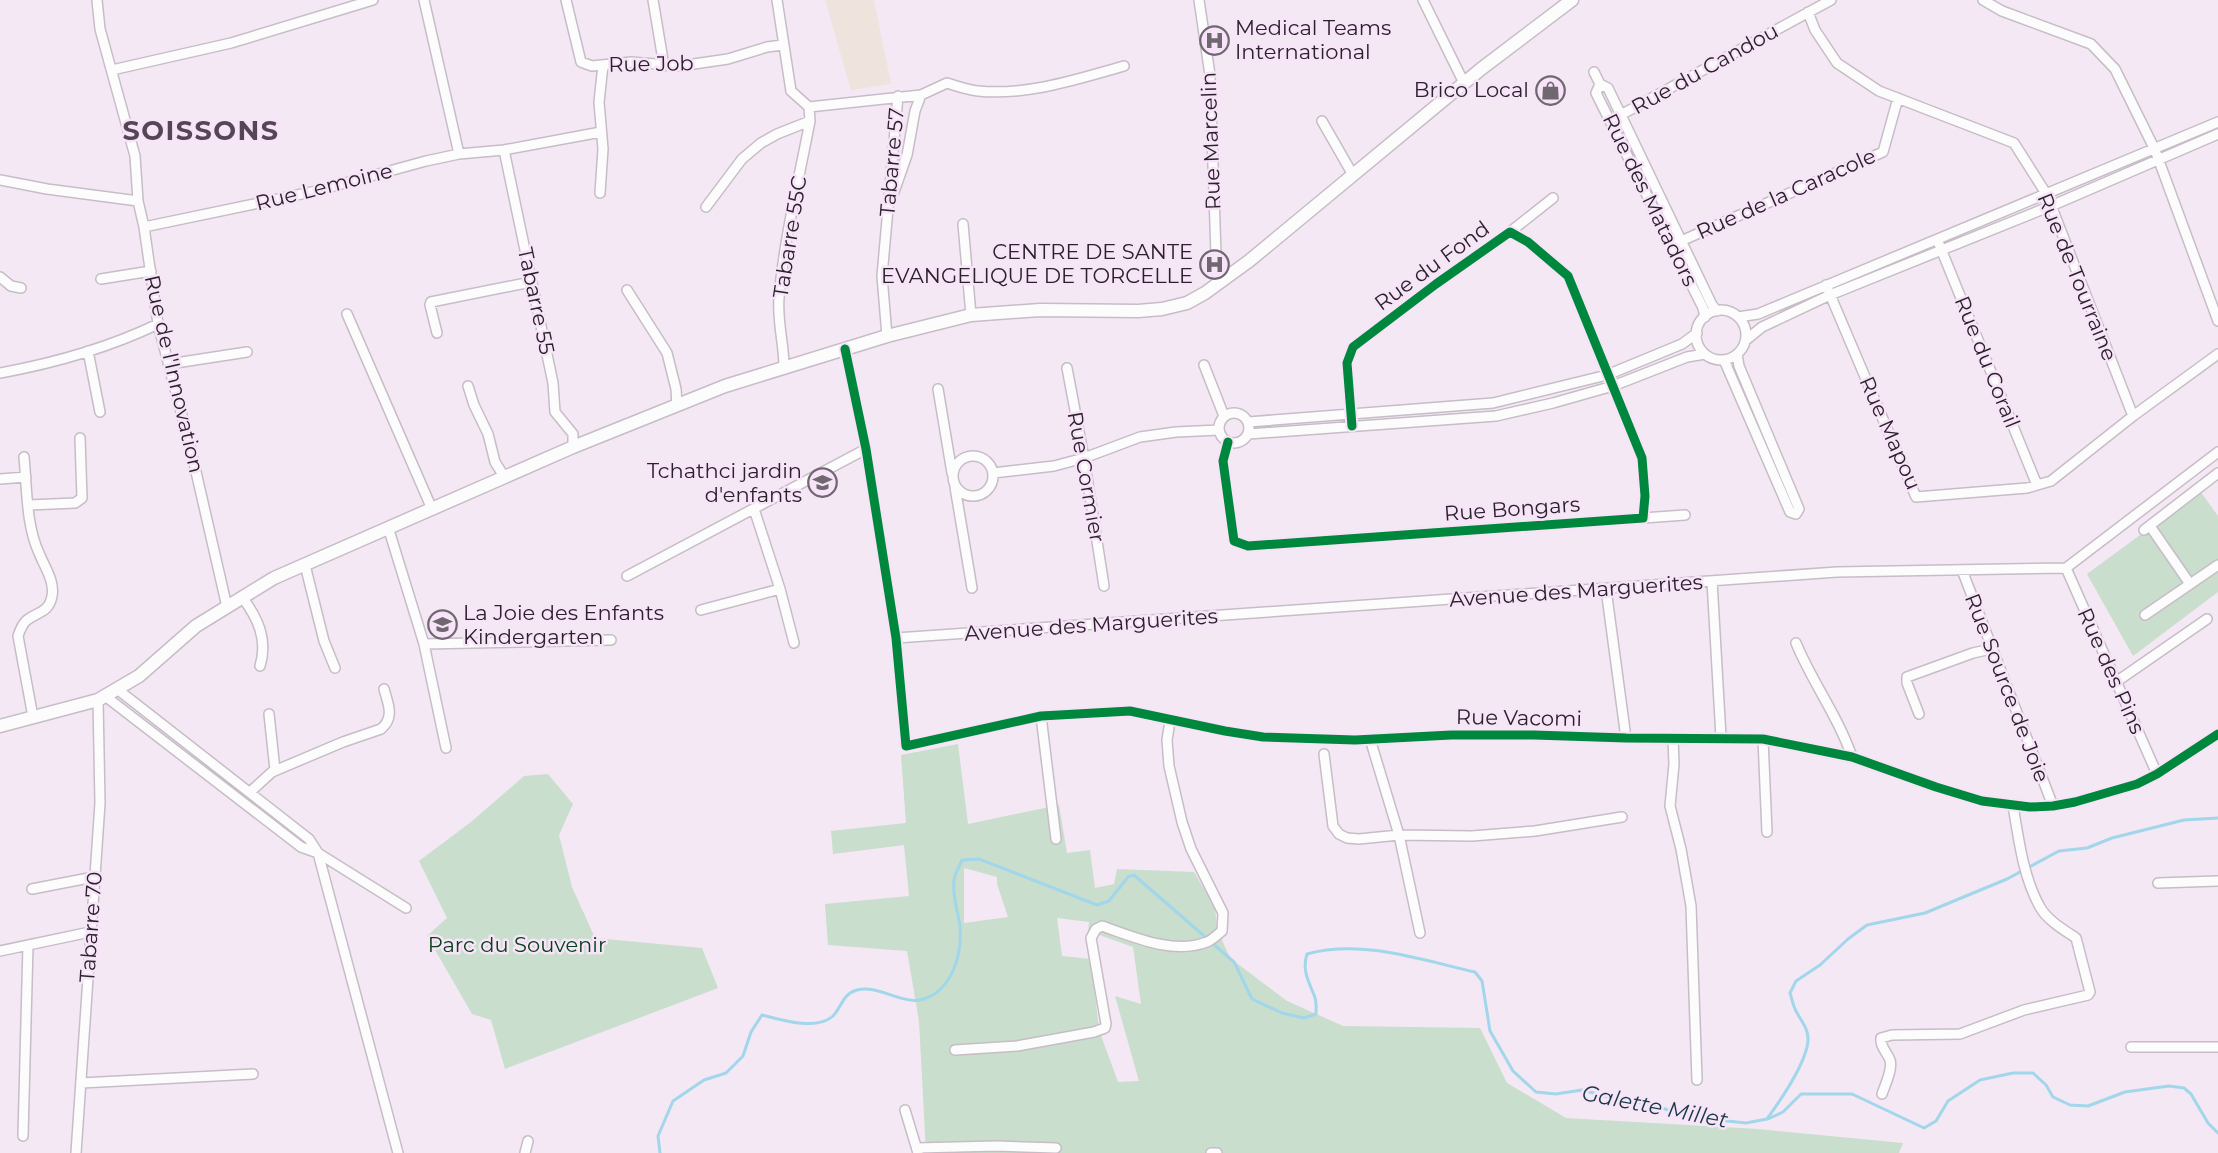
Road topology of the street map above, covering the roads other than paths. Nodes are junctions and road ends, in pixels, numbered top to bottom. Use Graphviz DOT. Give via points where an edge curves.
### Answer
graph roads {
  1 [pos="97,0"];
  2 [pos="373,0"];
  3 [pos="424,0"];
  4 [pos="566,0"];
  5 [pos="653,0"];
  6 [pos="777,0"];
  7 [pos="1199,0"];
  8 [pos="1423,0"];
  9 [pos="1572,0"];
  10 [pos="1831,0"];
  11 [pos="1983,0"];
  12 [pos="1808,12"];
  13 [pos="783,45"];
  14 [pos="603,65"];
  15 [pos="664,66"];
  16 [pos="1124,66"];
  17 [pos="112,70"];
  18 [pos="1594,72"];
  19 [pos="1464,83"];
  20 [pos="1600,84"];
  21 [pos="921,95"];
  22 [pos="898,96"];
  23 [pos="1898,98"];
  24 [pos="809,107"];
  25 [pos="1621,115"];
  26 [pos="1322,120"];
  27 [pos="1610,120"];
  28 [pos="810,121"];
  29 [pos="2218,123"];
  30 [pos="601,132"];
  31 [pos="2218,134"];
  32 [pos="504,150"];
  33 [pos="2155,150"];
  34 [pos="459,154"];
  35 [pos="2158,160"];
  36 [pos="1353,175"];
  37 [pos="0,180"];
  38 [pos="600,193"];
  39 [pos="2047,195"];
  40 [pos="1553,198"];
  41 [pos="138,201"];
  42 [pos="890,202"];
  43 [pos="2051,206"];
  44 [pos="706,207"];
  45 [pos="963,224"];
  46 [pos="144,227"];
  47 [pos="1510,232"];
  48 [pos="1937,239"];
  49 [pos="1676,242"];
  50 [pos="1941,249"];
  51 [pos="151,271"];
  52 [pos="0,277"];
  53 [pos="102,279"];
  54 [pos="531,282"];
  55 [pos="1217,284"];
  56 [pos="1826,285"];
  57 [pos="21,288"];
  58 [pos="627,290"];
  59 [pos="1830,295"];
  60 [pos="1717,311"];
  61 [pos="347,314"];
  62 [pos="971,315"];
  63 [pos="1705,317"];
  64 [pos="1738,317"];
  65 [pos="2218,321"];
  66 [pos="158,324"];
  67 [pos="437,333"];
  68 [pos="1697,333"];
  69 [pos="887,336"];
  70 [pos="1746,339"];
  71 [pos="845,349"];
  72 [pos="88,351"];
  73 [pos="247,352"];
  74 [pos="1705,354"];
  75 [pos="1737,354"];
  76 [pos="2218,354"];
  77 [pos="1724,360"];
  78 [pos="169,364"];
  79 [pos="1204,364"];
  80 [pos="784,367"];
  81 [pos="1067,368"];
  82 [pos="0,373"];
  83 [pos="1607,375"];
  84 [pos="468,386"];
  85 [pos="1613,386"];
  86 [pos="938,389"];
  87 [pos="677,406"];
  88 [pos="100,412"];
  89 [pos="1351,413"];
  90 [pos="1224,416"];
  91 [pos="2133,417"];
  92 [pos="1248,422"];
  93 [pos="1352,426"];
  94 [pos="1219,430"];
  95 [pos="1248,434"];
  96 [pos="80,438"];
  97 [pos="1228,442"];
  98 [pos="573,447"];
  99 [pos="866,449"];
  100 [pos="948,450"];
  101 [pos="2217,456"];
  102 [pos="24,457"];
  103 [pos="968,457"];
  104 [pos="1084,458"];
  105 [pos="952,473"];
  106 [pos="993,473"];
  107 [pos="2218,473"];
  108 [pos="26,477"];
  109 [pos="505,478"];
  110 [pos="0,479"];
  111 [pos="2037,485"];
  112 [pos="955,487"];
  113 [pos="974,496"];
  114 [pos="29,505"];
  115 [pos="432,509"];
  116 [pos="754,509"];
  117 [pos="958,509"];
  118 [pos="1685,515"];
  119 [pos="1643,518"];
  120 [pos="388,527"];
  121 [pos="304,565"];
  122 [pos="2218,565"];
  123 [pos="2066,568"];
  124 [pos="1962,570"];
  125 [pos="627,576"];
  126 [pos="1712,581"];
  127 [pos="2190,584"];
  128 [pos="1104,586"];
  129 [pos="972,588"];
  130 [pos="780,589"];
  131 [pos="1606,589"];
  132 [pos="242,597"];
  133 [pos="227,607"];
  134 [pos="701,610"];
  135 [pos="2145,615"];
  136 [pos="2207,619"];
  137 [pos="896,638"];
  138 [pos="611,640"];
  139 [pos="794,643"];
  140 [pos="1796,643"];
  141 [pos="424,644"];
  142 [pos="1991,649"];
  143 [pos="260,666"];
  144 [pos="335,668"];
  145 [pos="2116,682"];
  146 [pos="117,689"];
  147 [pos="384,689"];
  148 [pos="102,698"];
  149 [pos="269,714"];
  150 [pos="1919,714"];
  151 [pos="1041,716"];
  152 [pos="33,717"];
  153 [pos="1170,721"];
  154 [pos="0,726"];
  155 [pos="2218,734"];
  156 [pos="1721,737"];
  157 [pos="1626,738"];
  158 [pos="1673,738"];
  159 [pos="1370,739"];
  160 [pos="1763,739"];
  161 [pos="446,748"];
  162 [pos="1324,754"];
  163 [pos="1852,757"];
  164 [pos="275,770"];
  165 [pos="2157,774"];
  166 [pos="250,792"];
  167 [pos="2013,806"];
  168 [pos="2053,807"];
  169 [pos="1622,817"];
  170 [pos="1767,832"];
  171 [pos="1399,835"];
  172 [pos="1056,839"];
  173 [pos="318,853"];
  174 [pos="94,877"];
  175 [pos="2218,881"];
  176 [pos="2157,883"];
  177 [pos="32,888"];
  178 [pos="406,908"];
  179 [pos="90,932"];
  180 [pos="1420,933"];
  181 [pos="28,945"];
  182 [pos="0,951"];
  183 [pos="2131,1047"];
  184 [pos="2218,1047"];
  185 [pos="955,1050"];
  186 [pos="253,1074"];
  187 [pos="1697,1080"];
  188 [pos="81,1083"];
  189 [pos="1882,1094"];
  190 [pos="905,1110"];
  191 [pos="23,1136"];
  192 [pos="528,1141"];
  193 [pos="1056,1148"];
  194 [pos="918,1151"];
  195 [pos="76,1153"];
  196 [pos="398,1153"];
  197 [pos="525,1153"];
  198 [pos="1211,1153"];
  199 [pos="1217,1153"];
  1 -- 17 [label="street, Rue de l'Innovation" via="100,29"];
  2 -- 17 [label="street" via="231,43"];
  3 -- 34 [label="street"];
  4 -- 14 [label="street, Rue Job" via="581,62"];
  5 -- 15 [label="street"];
  6 -- 13 [label="street"];
  7 -- 55 [label="street, Rue Marcelin" via="1210,75"];
  8 -- 19 [label="street"];
  9 -- 19 [label="main road"];
  10 -- 12 [label="street, Rue du Candou"];
  11 -- 33 [label="street" via="2002,11 2091,44 2115,69"];
  12 -- 23 [label="street, Rue de Tourraine" via="1837,63"];
  12 -- 25 [label="street, Rue du Candou"];
  13 -- 15 [label="street, Rue Job" via="728,59"];
  13 -- 24 [label="street" via="791,91"];
  14 -- 15 [label="street, Rue Job" via="631,62"];
  14 -- 30 [label="street"];
  16 -- 21 [label="street" via="1034,88 976,91 946,83"];
  17 -- 41 [label="street, Rue de l'Innovation" via="135,156"];
  18 -- 20 [label="street, Rue des Matadors"];
  19 -- 36 [label="main road"];
  20 -- 25 [label="street, Rue des Matadors" via="1608,88"];
  20 -- 27 [label="street, Rue des Matadors" via="1596,93"];
  21 -- 22 [label="street"];
  21 -- 42 [label="street" via="907,155"];
  22 -- 24 [label="street"];
  22 -- 42 [label="street, Tabarre 57"];
  23 -- 39 [label="street, Rue de Tourraine" via="2014,143"];
  23 -- 49 [label="street, Rue de la Caracole" via="1883,152"];
  24 -- 28 [label="street, Tabarre 55C"];
  25 -- 27 [label="street, Rue du Candou"];
  25 -- 49 [label="street, Rue des Matadors"];
  26 -- 36 [label="street"];
  27 -- 49 [label="street, Rue des Matadors"];
  28 -- 44 [label="street" via="777,134 742,159"];
  28 -- 80 [label="street, Tabarre 55C" via="778,300"];
  29 -- 33 [label="street"];
  30 -- 32 [label="street, Rue Lemoine"];
  30 -- 38 [label="street"];
  31 -- 35 [label="street"];
  32 -- 34 [label="street, Rue Lemoine"];
  32 -- 54 [label="street, Tabarre 55"];
  33 -- 35 [label="street"];
  33 -- 39 [label="street"];
  34 -- 46 [label="street, Rue Lemoine" via="316,191"];
  35 -- 43 [label="street"];
  35 -- 65 [label="street"];
  36 -- 55 [label="main road"];
  37 -- 41 [label="street"];
  39 -- 43 [label="street, Rue de Tourraine"];
  39 -- 48 [label="street"];
  40 -- 47 [label="street, Rue du Fond"];
  41 -- 46 [label="street, Rue de l'Innovation"];
  42 -- 69 [label="street, Tabarre 57" via="882,276"];
  43 -- 50 [label="street"];
  43 -- 91 [label="street, Rue de Tourraine"];
  45 -- 62 [label="street"];
  46 -- 51 [label="street, Rue de l'Innovation"];
  47 -- 83 [label="street, Rue du Fond" via="1568,276"];
  47 -- 89 [label="street, Rue du Fond" via="1353,347 1347,363"];
  48 -- 50 [label="street, Rue du Corail"];
  48 -- 56 [label="street"];
  49 -- 60 [label="street, Rue des Matadors"];
  49 -- 63 [label="street, Rue des Matadors"];
  50 -- 59 [label="street"];
  50 -- 111 [label="street, Rue du Corail"];
  51 -- 53 [label="street"];
  51 -- 66 [label="street, Rue de l'Innovation"];
  52 -- 57 [label="street"];
  54 -- 67 [label="street" via="431,302"];
  54 -- 98 [label="street, Tabarre 55" via="553,382 555,411 573,434"];
  55 -- 62 [label="main road" via="1186,303 1162,309"];
  56 -- 59 [label="street, Rue Mapou"];
  56 -- 64 [label="street" via="1758,314"];
  58 -- 87 [label="street" via="667,353"];
  59 -- 70 [label="street" via="1762,327"];
  59 -- 111 [label="street, Rue Mapou" via="1916,497"];
  60 -- 63 [label="street"];
  60 -- 64 [label="street"];
  61 -- 115 [label="street"];
  62 -- 69 [label="main road"];
  63 -- 68 [label="street"];
  64 -- 70 [label="street"];
  66 -- 72 [label="street"];
  66 -- 78 [label="street, Rue de l'Innovation"];
  68 -- 74 [label="street"];
  68 -- 83 [label="street" via="1682,344"];
  69 -- 71 [label="main road"];
  70 -- 75 [label="street"];
  71 -- 80 [label="main road"];
  71 -- 99 [label="street"];
  72 -- 82 [label="street"];
  72 -- 88 [label="street"];
  73 -- 78 [label="street"];
  74 -- 77 [label="street"];
  74 -- 85 [label="street" via="1687,357"];
  75 -- 77 [label="street"];
  75 -- 77 [label="street" via="1799,509 1796,514 1790,512"];
  76 -- 91 [label="street, Rue Mapou"];
  78 -- 133 [label="street, Rue de l'Innovation"];
  79 -- 90 [label="street"];
  80 -- 87 [label="main road"];
  81 -- 104 [label="street, Rue Cormier"];
  83 -- 85 [label="street"];
  83 -- 89 [label="street" via="1493,403"];
  84 -- 109 [label="street" via="495,462"];
  85 -- 93 [label="street" via="1496,416"];
  85 -- 119 [label="street" via="1642,458"];
  86 -- 100 [label="street"];
  87 -- 98 [label="main road"];
  89 -- 92 [label="street"];
  89 -- 93 [label="street, Rue du Fond"];
  90 -- 92 [label="street" via="1236,413"];
  90 -- 94 [label="street"];
  91 -- 111 [label="street, Rue Mapou" via="2051,482"];
  92 -- 95 [label="street"];
  93 -- 95 [label="street"];
  94 -- 97 [label="street"];
  94 -- 104 [label="street" via="1140,437"];
  95 -- 97 [label="street" via="1240,442"];
  96 -- 114 [label="street" via="80,501"];
  97 -- 119 [label="street, Rue Bongars" via="1223,461 1234,541 1248,546"];
  98 -- 109 [label="main road"];
  99 -- 116 [label="street"];
  99 -- 137 [label="street"];
  100 -- 103 [label="street"];
  100 -- 105 [label="street"];
  101 -- 123 [label="street"];
  102 -- 108 [label="street"];
  103 -- 105 [label="street"];
  103 -- 106 [label="street" via="984,460"];
  104 -- 106 [label="street" via="1024,471"];
  104 -- 128 [label="street, Rue Cormier"];
  105 -- 112 [label="street"];
  106 -- 113 [label="street" via="988,489"];
  107 -- 127 [label="street" via="2147,528"];
  108 -- 110 [label="street"];
  108 -- 114 [label="street"];
  109 -- 115 [label="main road"];
  112 -- 113 [label="street"];
  112 -- 117 [label="street"];
  113 -- 117 [label="street"];
  114 -- 152 [label="street" via="38,551 52,589 48,607 27,620 18,636"];
  115 -- 120 [label="main road"];
  116 -- 125 [label="street"];
  116 -- 130 [label="street"];
  117 -- 129 [label="street"];
  118 -- 119 [label="street, Rue Bongars"];
  120 -- 121 [label="main road"];
  120 -- 141 [label="street"];
  121 -- 132 [label="main road"];
  121 -- 144 [label="street"];
  122 -- 127 [label="street"];
  123 -- 124 [label="street, Avenue des Marguerites"];
  123 -- 145 [label="street, Rue des Pins"];
  124 -- 126 [label="street, Avenue des Marguerites" via="1838,572"];
  124 -- 142 [label="street, Rue Source de Joie"];
  126 -- 131 [label="street, Avenue des Marguerites"];
  126 -- 156 [label="street"];
  127 -- 135 [label="street"];
  130 -- 134 [label="street"];
  130 -- 139 [label="street"];
  131 -- 137 [label="street, Avenue des Marguerites"];
  131 -- 157 [label="street"];
  132 -- 133 [label="main road"];
  132 -- 143 [label="street" via="259,624 264,646"];
  133 -- 146 [label="main road" via="195,626 138,676"];
  136 -- 145 [label="street"];
  137 -- 151 [label="street, Rue Vacomi" via="906,746"];
  138 -- 141 [label="street"];
  140 -- 163 [label="street" via="1838,720"];
  141 -- 161 [label="street"];
  142 -- 150 [label="street" via="1907,677"];
  142 -- 168 [label="street, Rue Source de Joie"];
  145 -- 165 [label="street, Rue des Pins"];
  146 -- 148 [label="main road"];
  146 -- 166 [label="street"];
  147 -- 164 [label="street" via="391,715 381,729"];
  148 -- 152 [label="main road"];
  148 -- 173 [label="street" via="301,847"];
  148 -- 174 [label="street, Tabarre 70"];
  149 -- 164 [label="street"];
  151 -- 153 [label="street, Rue Vacomi" via="1130,711"];
  151 -- 172 [label="street"];
  152 -- 154 [label="main road"];
  153 -- 159 [label="street, Rue Vacomi" via="1263,737"];
  153 -- 185 [label="street" via="1169,766 1182,822 1195,859 1223,913 1222,931 1209,941 1191,946 1166,946 1102,926 1091,938 1105,1029 1017,1046"];
  155 -- 165 [label="street, Rue Vacomi"];
  156 -- 158 [label="street, Rue Vacomi"];
  156 -- 160 [label="street, Rue Vacomi"];
  157 -- 158 [label="street, Rue Vacomi"];
  157 -- 159 [label="street, Rue Vacomi" via="1451,735"];
  158 -- 187 [label="street" via="1670,806 1690,906"];
  159 -- 171 [label="street"];
  160 -- 163 [label="street, Rue Vacomi"];
  160 -- 170 [label="street"];
  162 -- 171 [label="street" via="1333,826 1339,834 1359,839"];
  163 -- 167 [label="street, Rue Vacomi" via="1936,787"];
  164 -- 166 [label="street"];
  165 -- 168 [label="street, Rue Vacomi" via="2138,784"];
  166 -- 173 [label="street" via="309,839"];
  167 -- 168 [label="street, Rue Vacomi"];
  167 -- 189 [label="street" via="2025,870 2040,909 2076,938 2090,991 1960,1034 1881,1038 1890,1065"];
  169 -- 171 [label="street" via="1509,834"];
  171 -- 180 [label="street"];
  173 -- 178 [label="street"];
  173 -- 196 [label="street"];
  174 -- 177 [label="street"];
  174 -- 179 [label="street, Tabarre 70"];
  175 -- 176 [label="street"];
  179 -- 181 [label="street"];
  179 -- 188 [label="street, Tabarre 70"];
  181 -- 182 [label="street"];
  181 -- 191 [label="street"];
  183 -- 184 [label="street"];
  186 -- 188 [label="street"];
  188 -- 195 [label="street, Tabarre 70"];
  190 -- 194 [label="street"];
  192 -- 197 [label="street"];
  193 -- 194 [label="street" via="997,1146"];
  198 -- 199 [label="street"];
}
